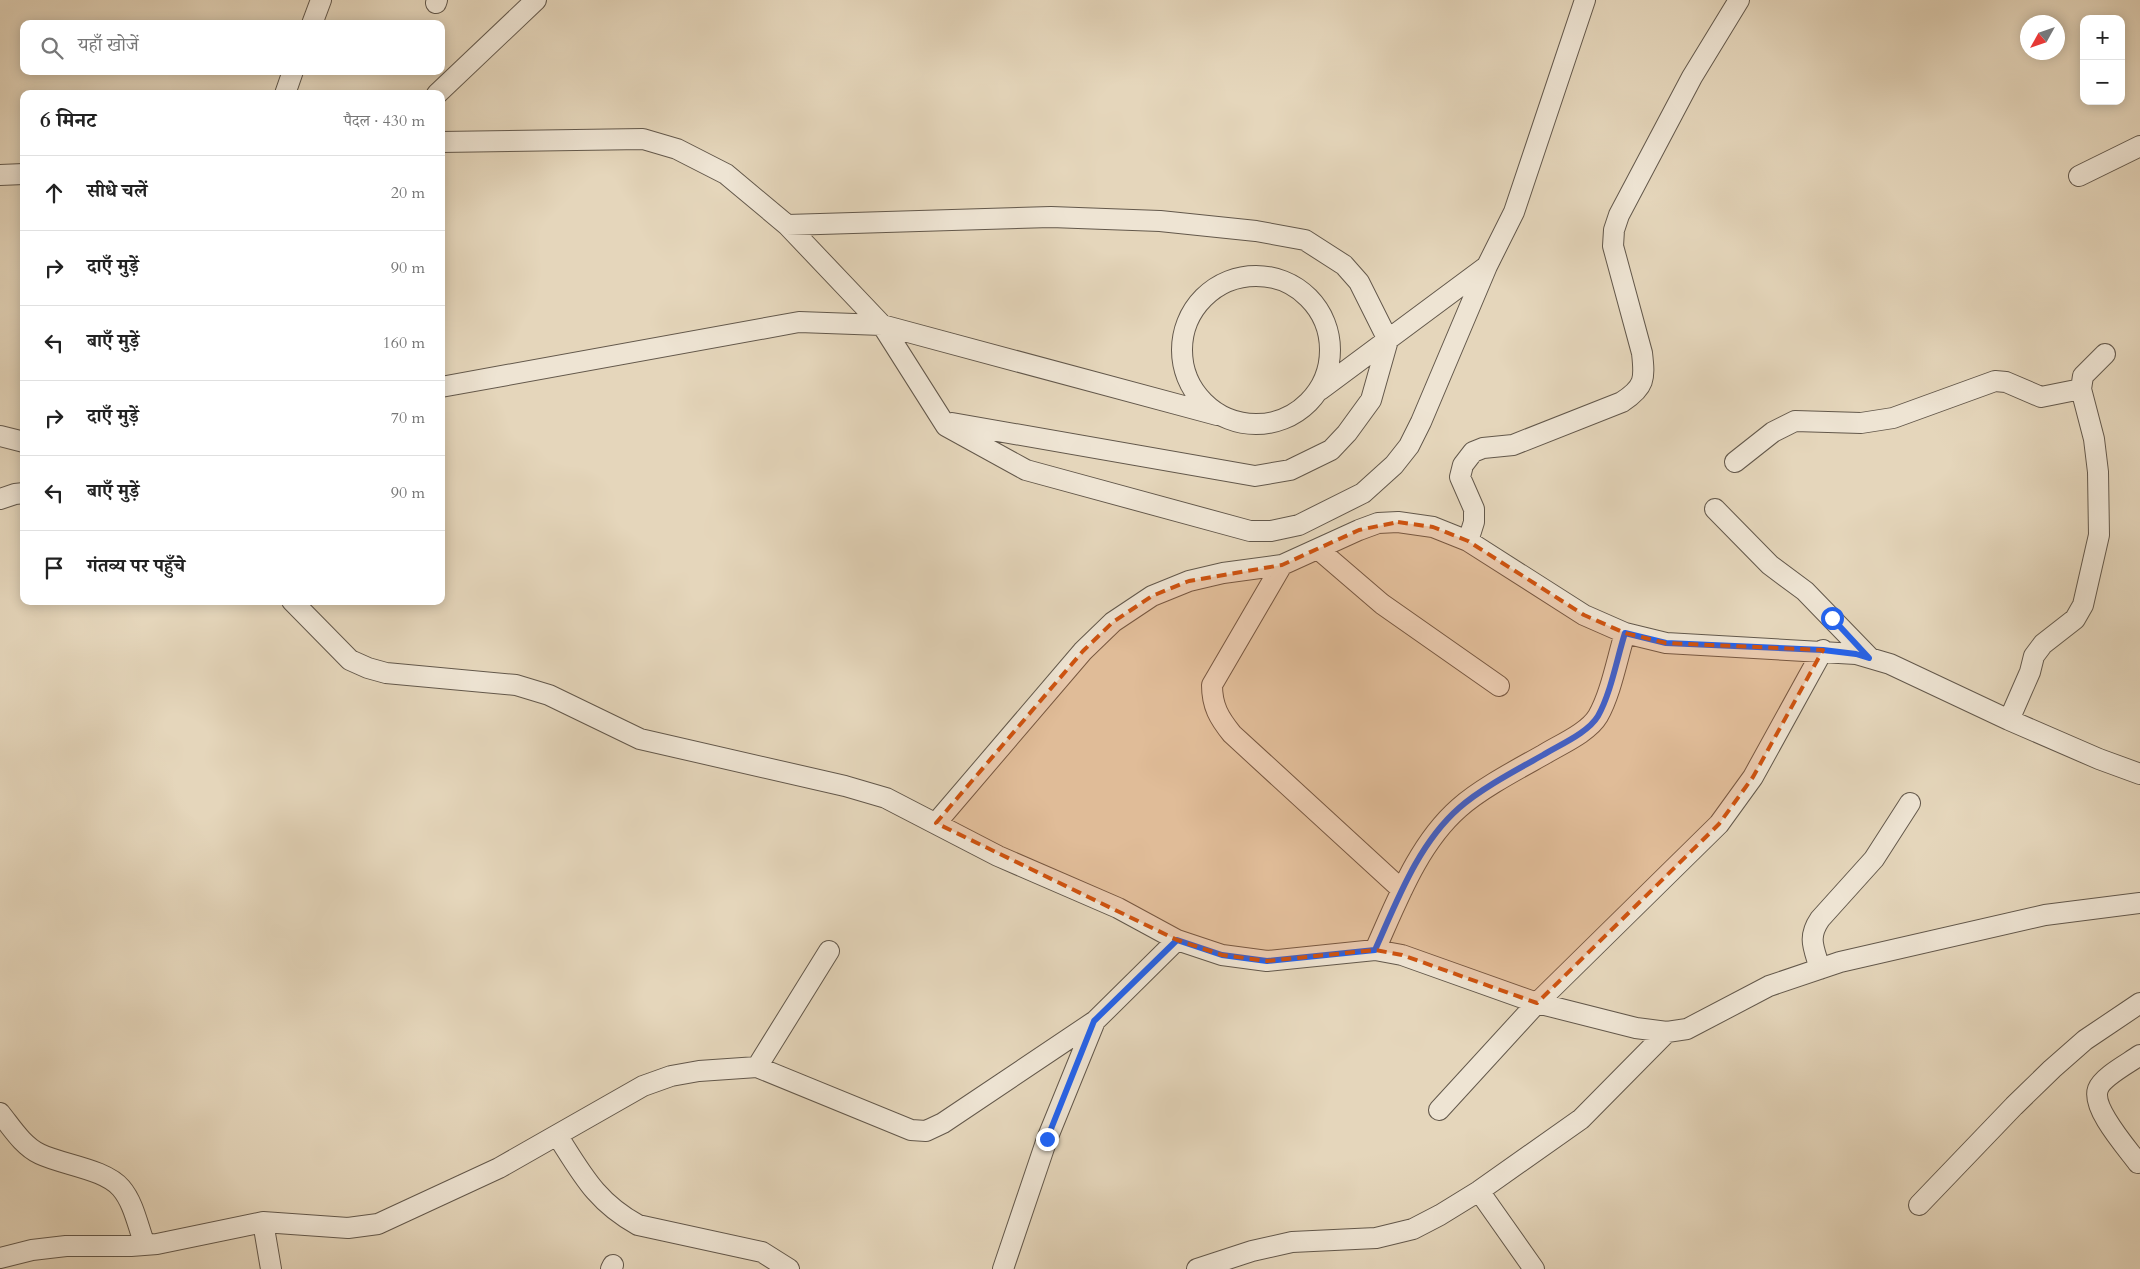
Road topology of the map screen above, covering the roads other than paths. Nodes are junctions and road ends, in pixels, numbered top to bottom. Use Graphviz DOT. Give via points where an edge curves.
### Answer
graph roads {
  1 [pos="321,0"];
  2 [pos="536,0"];
  3 [pos="1585,0"];
  4 [pos="1739,0"];
  5 [pos="314,20"];
  6 [pos="292,75"];
  7 [pos="286,90"];
  8 [pos="441,90"];
  9 [pos="445,142"];
  10 [pos="2140,146"];
  11 [pos="20,174"];
  12 [pos="0,175"];
  13 [pos="2079,176"];
  14 [pos="787,226"];
  15 [pos="1487,266"];
  16 [pos="882,324"];
  17 [pos="1388,340"];
  18 [pos="2105,354"];
  19 [pos="445,387"];
  20 [pos="1320,390"];
  21 [pos="2081,390"];
  22 [pos="1217,415"];
  23 [pos="943,421"];
  24 [pos="0,436"];
  25 [pos="20,441"];
  26 [pos="1735,462"];
  27 [pos="20,494"];
  28 [pos="0,498"];
  29 [pos="1715,510"];
  30 [pos="1468,542"];
  31 [pos="1318,549"];
  32 [pos="1282,565"];
  33 [pos="296,605"];
  34 [pos="1625,633"];
  35 [pos="1823,650"];
  36 [pos="1869,658"];
  37 [pos="1499,686"];
  38 [pos="2009,720"];
  39 [pos="2140,774"];
  40 [pos="1910,803"];
  41 [pos="936,823"];
  42 [pos="1402,890"];
  43 [pos="2140,903"];
  44 [pos="1177,940"];
  45 [pos="1375,950"];
  46 [pos="829,951"];
  47 [pos="1820,969"];
  48 [pos="1537,1003"];
  49 [pos="2140,1003"];
  50 [pos="1094,1021"];
  51 [pos="1667,1032"];
  52 [pos="2140,1055"];
  53 [pos="757,1067"];
  54 [pos="1439,1110"];
  55 [pos="0,1113"];
  56 [pos="557,1135"];
  57 [pos="2138,1163"];
  58 [pos="1479,1191"];
  59 [pos="1920,1205"];
  60 [pos="263,1222"];
  61 [pos="144,1245"];
  62 [pos="0,1258"];
  63 [pos="271,1269"];
  64 [pos="789,1269"];
  65 [pos="1003,1269"];
  66 [pos="1197,1269"];
  67 [pos="1534,1269"];
  1 -- 5 [label="street"];
  2 -- 8 [label="street"];
  3 -- 15 [label="street" via="1514,212"];
  4 -- 30 [label="street" via="1692,77 1619,214 1614,230 1613,246 1642,353 1642,384 1622,402 1513,445 1473,452 1460,477 1474,509"];
  6 -- 7 [label="street"];
  9 -- 14 [label="street" via="642,140 677,149 726,174"];
  10 -- 13 [label="street"];
  11 -- 12 [label="street"];
  14 -- 16 [label="street"];
  14 -- 17 [label="street" via="1051,217 1160,221 1305,240 1344,266 1359,282"];
  15 -- 17 [label="street"];
  15 -- 23 [label="street" via="1409,446 1394,465 1362,493 1299,526 1250,531 1026,470 946,426"];
  16 -- 19 [label="street" via="799,322"];
  16 -- 22 [label="street"];
  16 -- 23 [label="street"];
  17 -- 20 [label="street"];
  17 -- 23 [label="street" via="1371,400 1331,450 1290,470 1255,476"];
  18 -- 21 [label="street" via="2083,376"];
  20 -- 22 [label="street" via="1301,411 1274,424 1245,425"];
  20 -- 22 [label="street" via="1330,362 1330,352 1329,332 1317,306 1295,286 1267,276 1238,277 1211,289 1191,311 1182,338 1183,368 1195,395"];
  21 -- 26 [label="street" via="2041,397 2006,382 1995,381 1893,418 1861,423 1796,421 1773,432"];
  21 -- 38 [label="street" via="2094,439 2099,535 2083,605 2076,619 2043,644 2034,656"];
  24 -- 25 [label="street"];
  27 -- 28 [label="street"];
  29 -- 36 [label="street" via="1770,565 1805,591"];
  30 -- 31 [label="street" via="1433,527 1398,522 1378,523"];
  30 -- 34 [label="street" via="1584,615"];
  31 -- 32 [label="street"];
  31 -- 37 [label="street" via="1389,610"];
  32 -- 41 [label="street" via="1189,581 1152,596 1113,622 1083,651"];
  32 -- 42 [label="street" via="1212,685 1212,700 1219,718 1232,734"];
  33 -- 41 [label="street" via="350,660 368,668 386,673 516,685 549,695 640,739 845,786 886,798"];
  34 -- 35 [label="street" via="1666,643"];
  34 -- 42 [label="street" via="1598,717 1577,736 1461,806 1432,838"];
  35 -- 36 [label="street"];
  35 -- 48 [label="street" via="1754,777 1719,824"];
  36 -- 38 [label="street" via="1890,664"];
  38 -- 39 [label="street"];
  40 -- 47 [label="street" via="1874,860 1813,929 1812,941"];
  41 -- 44 [label="street" via="998,856 1118,908"];
  42 -- 45 [label="street"];
  43 -- 47 [label="street" via="2045,916"];
  44 -- 45 [label="street" via="1222,955 1267,961"];
  44 -- 50 [label="street"];
  45 -- 48 [label="street" via="1402,954"];
  46 -- 53 [label="street"];
  47 -- 51 [label="street" via="1769,986 1687,1028"];
  48 -- 51 [label="street" via="1636,1028"];
  48 -- 54 [label="street"];
  49 -- 59 [label="street" via="2085,1040 2052,1069"];
  50 -- 53 [label="street" via="943,1123 926,1130 911,1130"];
  50 -- 65 [label="street" via="1047,1139"];
  51 -- 58 [label="street" via="1581,1119"];
  52 -- 57 [label="street" via="2104,1081 2097,1099 2106,1119"];
  53 -- 56 [label="street" via="671,1076 643,1086"];
  55 -- 61 [label="street" via="27,1146 40,1154 107,1178 120,1187 128,1198"];
  56 -- 60 [label="street" via="499,1168 378,1224 348,1228"];
  56 -- 64 [label="street" via="603,1201 620,1216 638,1225 762,1252"];
  58 -- 66 [label="street" via="1413,1229 1376,1238 1292,1242"];
  58 -- 67 [label="street"];
  60 -- 61 [label="street"];
  60 -- 63 [label="street"];
  61 -- 62 [label="street" via="66,1246"];
}
